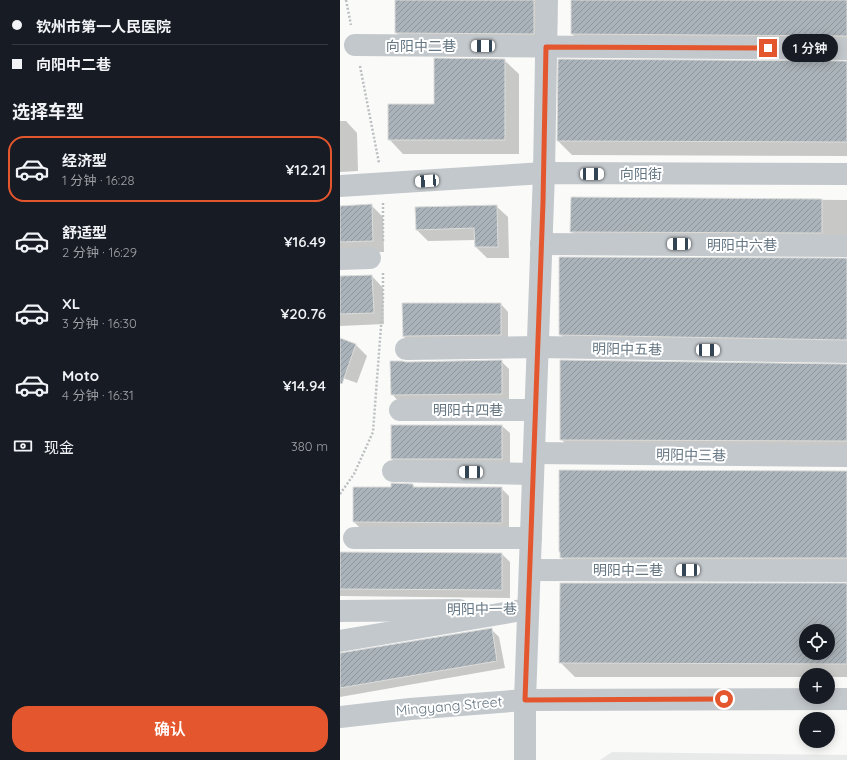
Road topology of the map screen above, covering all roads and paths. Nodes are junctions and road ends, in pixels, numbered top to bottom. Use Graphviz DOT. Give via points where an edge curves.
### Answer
graph roads {
  1 [pos="547,0"];
  2 [pos="356,45"];
  3 [pos="546,47"];
  4 [pos="847,49"];
  5 [pos="544,173"];
  6 [pos="847,174"];
  7 [pos="340,186"];
  8 [pos="542,244"];
  9 [pos="847,246"];
  10 [pos="370,258"];
  11 [pos="340,259"];
  12 [pos="538,348"];
  13 [pos="406,349"];
  14 [pos="847,352"];
  15 [pos="400,410"];
  16 [pos="535,410"];
  17 [pos="847,456"];
  18 [pos="534,463"];
  19 [pos="393,471"];
  20 [pos="354,538"];
  21 [pos="531,538"];
  22 [pos="530,570"];
  23 [pos="847,571"];
  24 [pos="528,609"];
  25 [pos="340,611"];
  26 [pos="340,641"];
  27 [pos="847,699"];
  28 [pos="525,700"];
  29 [pos="340,717"];
  30 [pos="525,760"];
  1 -- 3 [label="street"];
  2 -- 3 [label="street, 向阳中二巷"];
  3 -- 4 [label="street, 向阳中二巷"];
  3 -- 5 [label="street"];
  5 -- 6 [label="street, 向阳街"];
  5 -- 7 [label="street, 向阳街"];
  5 -- 8 [label="street"];
  8 -- 9 [label="street, 明阳中六巷"];
  8 -- 12 [label="street"];
  10 -- 11 [label="street"];
  12 -- 13 [label="street, 明阳中五巷"];
  12 -- 14 [label="street, 明阳中五巷"];
  12 -- 16 [label="street"];
  15 -- 16 [label="street, 明阳中四巷"];
  16 -- 18 [label="street"];
  17 -- 18 [label="street, 明阳中三巷"];
  18 -- 19 [label="street, 明阳中三巷"];
  18 -- 21 [label="street"];
  20 -- 21 [label="street"];
  21 -- 22 [label="street"];
  22 -- 23 [label="street, 明阳中二巷"];
  22 -- 24 [label="street"];
  24 -- 25 [label="street, 明阳中一巷"];
  24 -- 26 [label="street, 明阳中一巷"];
  24 -- 28 [label="street"];
  27 -- 28 [label="street, Mingyang Street"];
  28 -- 29 [label="street, Mingyang Street"];
  28 -- 30 [label="street"];
}
